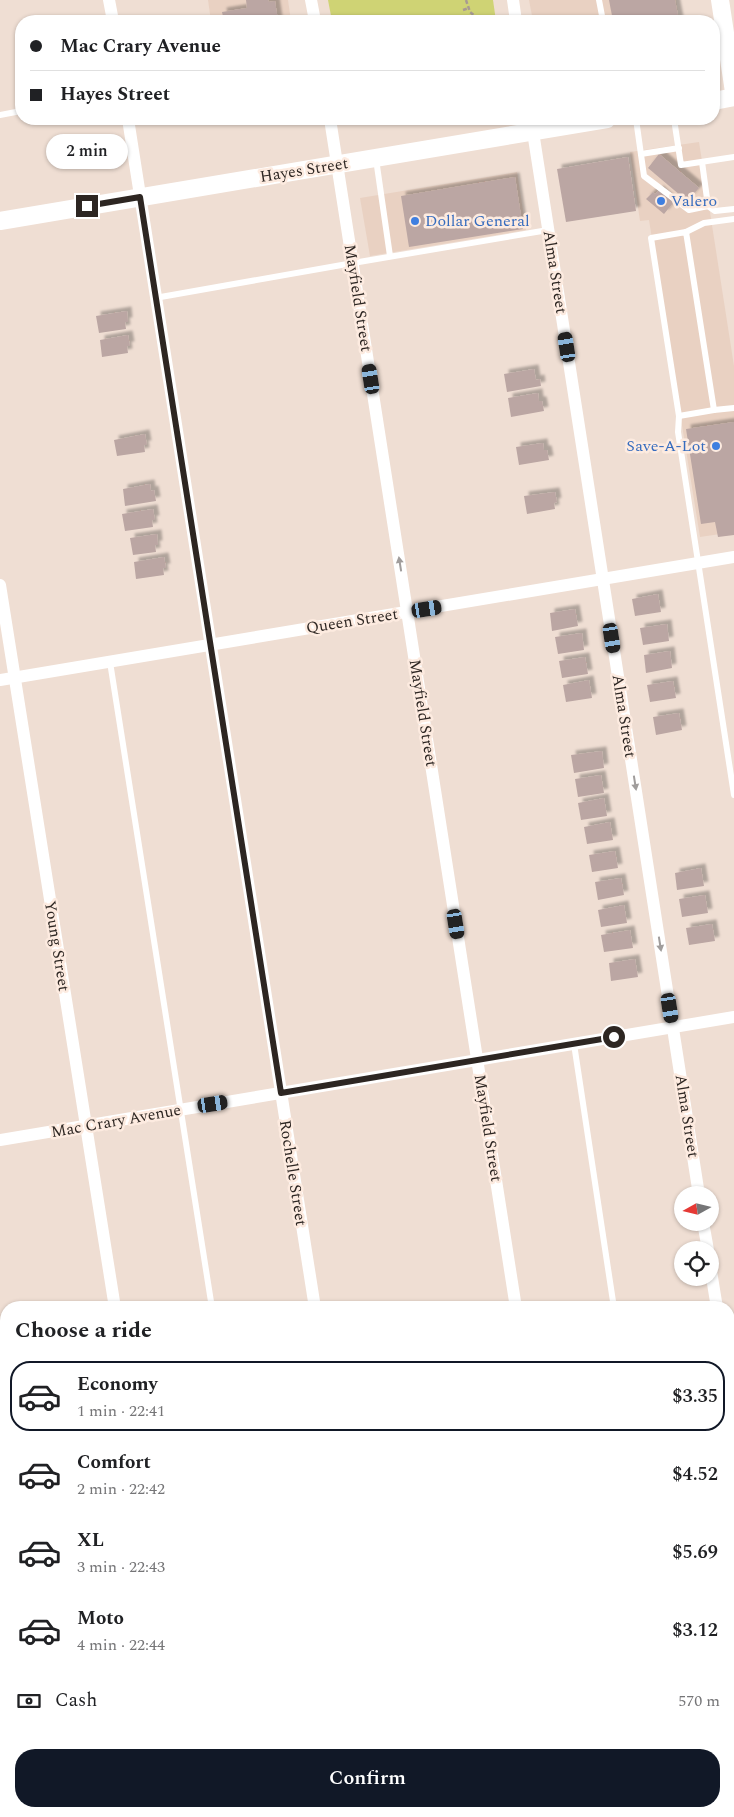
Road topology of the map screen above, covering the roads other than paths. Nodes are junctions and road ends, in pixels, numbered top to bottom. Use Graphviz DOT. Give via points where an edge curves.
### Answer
graph roads {
  1 [pos="109,0"];
  2 [pos="312,0"];
  3 [pos="513,0"];
  4 [pos="600,0"];
  5 [pos="720,0"];
  6 [pos="112,15"];
  7 [pos="314,15"];
  8 [pos="515,15"];
  9 [pos="602,15"];
  10 [pos="734,92"];
  11 [pos="734,97"];
  12 [pos="720,100"];
  13 [pos="15,112"];
  14 [pos="0,115"];
  15 [pos="129,125"];
  16 [pos="331,125"];
  17 [pos="532,125"];
  18 [pos="637,125"];
  19 [pos="675,125"];
  20 [pos="679,148"];
  21 [pos="641,154"];
  22 [pos="734,157"];
  23 [pos="376,158"];
  24 [pos="702,162"];
  25 [pos="337,164"];
  26 [pos="140,197"];
  27 [pos="708,206"];
  28 [pos="734,209"];
  29 [pos="734,219"];
  30 [pos="0,221"];
  31 [pos="548,230"];
  32 [pos="686,232"];
  33 [pos="390,256"];
  34 [pos="352,262"];
  35 [pos="156,298"];
  36 [pos="734,408"];
  37 [pos="714,410"];
  38 [pos="679,416"];
  39 [pos="734,557"];
  40 [pos="699,563"];
  41 [pos="603,579"];
  42 [pos="0,585"];
  43 [pos="408,612"];
  44 [pos="210,645"];
  45 [pos="110,662"];
  46 [pos="14,678"];
  47 [pos="0,680"];
  48 [pos="734,795"];
  49 [pos="734,1017"];
  50 [pos="673,1027"];
  51 [pos="574,1044"];
  52 [pos="477,1060"];
  53 [pos="281,1093"];
  54 [pos="180,1110"];
  55 [pos="85,1126"];
  56 [pos="0,1140"];
  57 [pos="698,1186"];
  58 [pos="713,1286"];
  59 [pos="114,1301"];
  60 [pos="211,1301"];
  61 [pos="314,1301"];
  62 [pos="515,1301"];
  63 [pos="613,1301"];
  64 [pos="716,1301"];
  1 -- 6 [label="street"];
  2 -- 7 [label="street"];
  3 -- 8 [label="street"];
  4 -- 9 [label="lane"];
  5 -- 10 [label="street"];
  11 -- 12 [label="street"];
  13 -- 14 [label="lane"];
  15 -- 26 [label="street, Rochelle Street"];
  16 -- 25 [label="street, Mayfield Street"];
  17 -- 23 [label="street, Hayes Street"];
  17 -- 31 [label="street, Alma Street"];
  18 -- 21 [label="lane"];
  19 -- 20 [label="lane"];
  20 -- 21 [label="lane"];
  20 -- 24 [label="lane" via="682,165"];
  21 -- 27 [label="lane" via="644,176 689,210"];
  22 -- 24 [label="lane"];
  23 -- 25 [label="street, Hayes Street"];
  23 -- 33 [label="lane"];
  24 -- 27 [label="lane"];
  25 -- 26 [label="street, Hayes Street"];
  25 -- 34 [label="street, Mayfield Street"];
  26 -- 30 [label="street, Hayes Street"];
  26 -- 35 [label="street, Rochelle Street"];
  27 -- 28 [label="lane" via="714,211"];
  29 -- 32 [label="lane" via="704,223"];
  31 -- 33 [label="lane"];
  31 -- 41 [label="street, Alma Street"];
  32 -- 37 [label="lane"];
  32 -- 38 [label="lane" via="651,238"];
  33 -- 34 [label="lane"];
  34 -- 35 [label="lane"];
  43 -- 34 [label="street, Mayfield Street, one-way"];
  35 -- 44 [label="street, Rochelle Street"];
  36 -- 37 [label="lane"];
  37 -- 38 [label="lane"];
  38 -- 40 [label="lane" via="678,432"];
  39 -- 40 [label="street, Queen Street"];
  40 -- 41 [label="street, Queen Street"];
  40 -- 48 [label="lane"];
  41 -- 43 [label="street, Queen Street"];
  41 -- 50 [label="street, Alma Street, one-way"];
  42 -- 46 [label="street, Young Street"];
  43 -- 44 [label="street, Queen Street"];
  43 -- 52 [label="street, Mayfield Street"];
  44 -- 45 [label="street, Queen Street"];
  44 -- 53 [label="street, Rochelle Street"];
  45 -- 46 [label="street, Queen Street"];
  45 -- 54 [label="lane"];
  46 -- 47 [label="street, Queen Street"];
  46 -- 55 [label="street, Young Street"];
  49 -- 50 [label="street, Mac Crary Avenue"];
  50 -- 51 [label="street, Mac Crary Avenue"];
  50 -- 57 [label="street, Alma Street"];
  51 -- 52 [label="street, Mac Crary Avenue"];
  51 -- 63 [label="lane"];
  52 -- 53 [label="street, Mac Crary Avenue"];
  52 -- 62 [label="street, Mayfield Street"];
  53 -- 54 [label="street, Mac Crary Avenue"];
  53 -- 61 [label="street, Rochelle Street"];
  54 -- 55 [label="street, Mac Crary Avenue"];
  54 -- 60 [label="lane"];
  55 -- 56 [label="street, Mac Crary Avenue"];
  55 -- 59 [label="street, Young Street"];
  58 -- 64 [label="street"];
}
